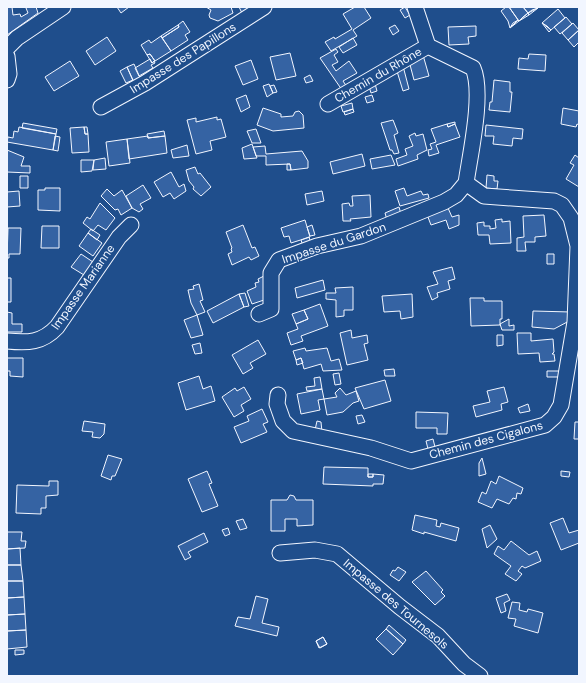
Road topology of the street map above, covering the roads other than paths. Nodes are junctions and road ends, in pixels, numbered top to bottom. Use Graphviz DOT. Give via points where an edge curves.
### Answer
graph roads {
  1 [pos="63,7"];
  2 [pos="264,7"];
  3 [pos="415,7"];
  4 [pos="428,46"];
  5 [pos="7,48"];
  6 [pos="7,56"];
  7 [pos="7,80"];
  8 [pos="328,104"];
  9 [pos="101,107"];
  10 [pos="466,183"];
  11 [pos="131,225"];
  12 [pos="259,314"];
  13 [pos="7,342"];
  14 [pos="278,395"];
  15 [pos="280,553"];
  16 [pos="480,676"];
  1 -- 5 [label="street" via="17,38"];
  2 -- 9 [label="street, Impasse des Papillons" via="145,83"];
  3 -- 4 [label="street"];
  4 -- 8 [label="street, Chemin du Rhône"];
  4 -- 10 [label="street" via="473,68 476,76 475,124"];
  6 -- 7 [label="street"];
  10 -- 12 [label="street, Impasse du Gardon" via="456,195 444,202 361,236 317,246 279,260 271,272 270,309"];
  10 -- 14 [label="street, Chemin des Cigalons" via="484,196 554,201 562,205 571,218 578,246 575,322 561,405 554,417 545,425 411,461 371,448 293,431 283,421 277,404"];
  11 -- 13 [label="street, Impasse Marianne" via="119,237 48,337 32,341"];
  15 -- 16 [label="street, Impasse des Tournesols" via="316,550 337,554 438,636 464,664"];
}
